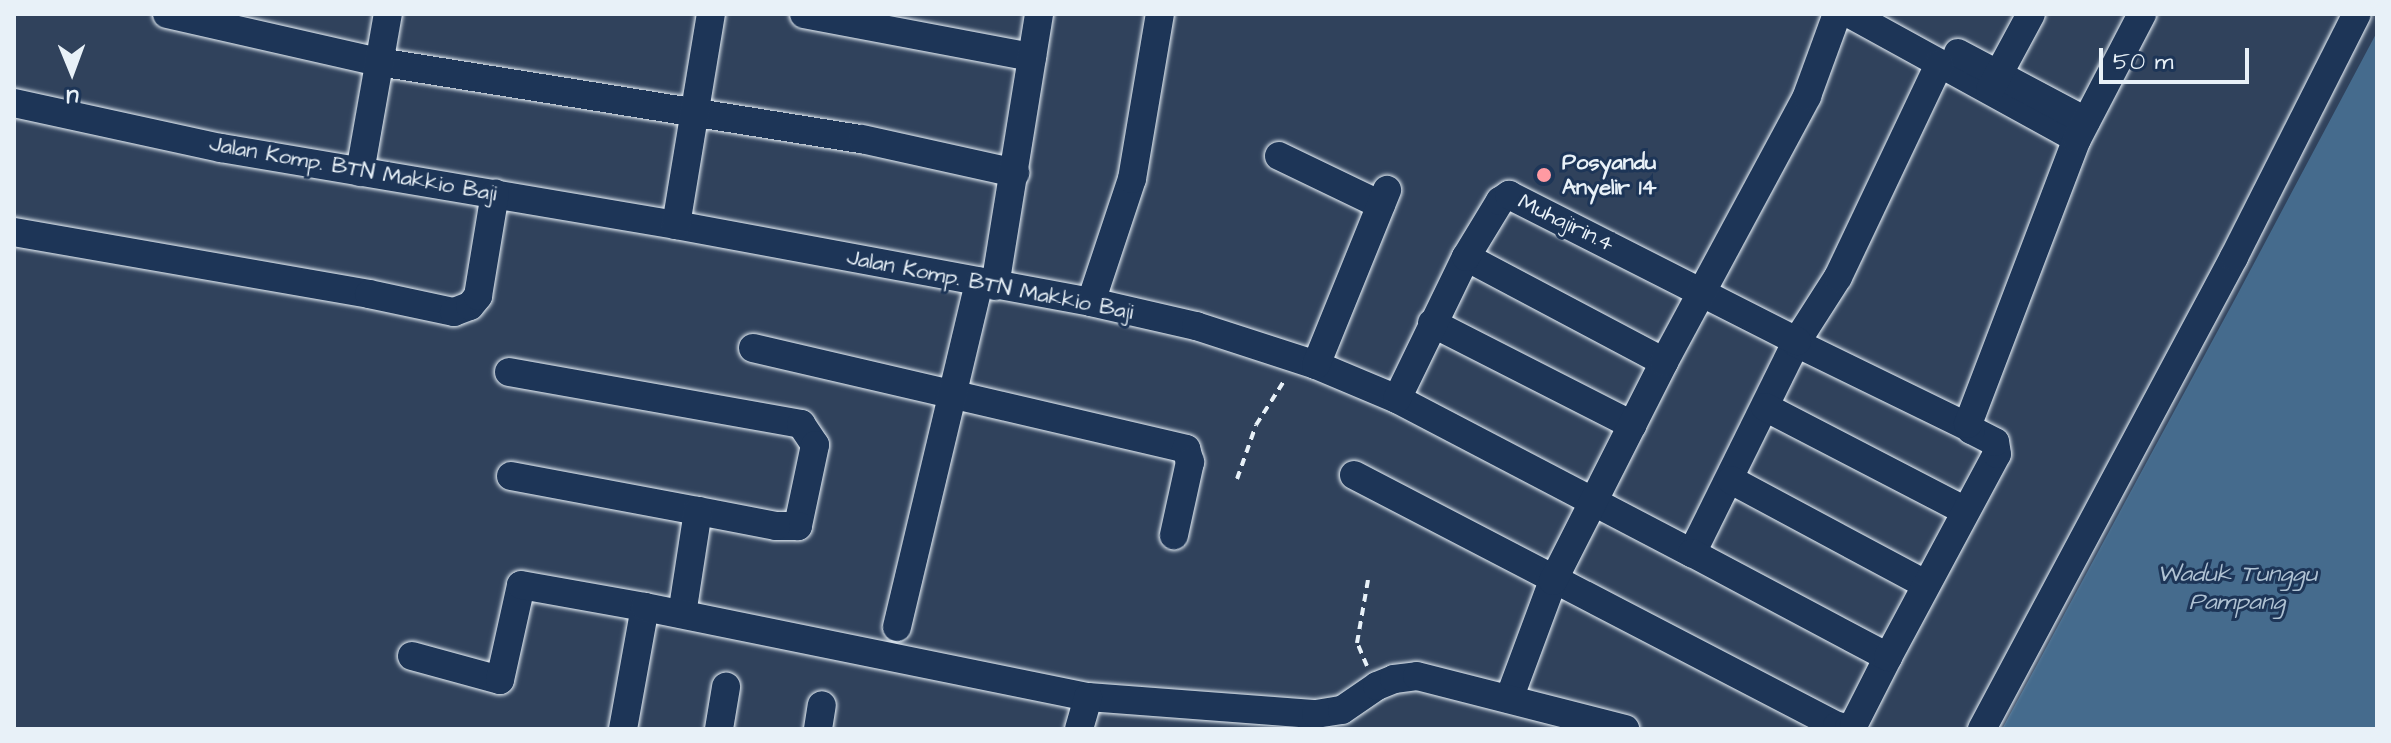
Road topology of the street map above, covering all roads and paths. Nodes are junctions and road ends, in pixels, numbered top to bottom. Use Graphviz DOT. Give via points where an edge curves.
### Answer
graph roads {
  1 [pos="167,14"];
  2 [pos="388,14"];
  3 [pos="711,14"];
  4 [pos="804,14"];
  5 [pos="1039,14"];
  6 [pos="1160,14"];
  7 [pos="1837,14"];
  8 [pos="1850,14"];
  9 [pos="1887,14"];
  10 [pos="2031,14"];
  11 [pos="2142,14"];
  12 [pos="2357,14"];
  13 [pos="1032,57"];
  14 [pos="379,62"];
  15 [pos="1939,64"];
  16 [pos="1995,82"];
  17 [pos="14,103"];
  18 [pos="695,113"];
  19 [pos="2082,130"];
  20 [pos="1279,156"];
  21 [pos="360,172"];
  22 [pos="1015,173"];
  23 [pos="495,193"];
  24 [pos="676,225"];
  25 [pos="14,232"];
  26 [pos="1466,257"];
  27 [pos="987,284"];
  28 [pos="1703,292"];
  29 [pos="1091,302"];
  30 [pos="1432,323"];
  31 [pos="1796,342"];
  32 [pos="753,348"];
  33 [pos="1664,362"];
  34 [pos="1316,365"];
  35 [pos="509,372"];
  36 [pos="953,395"];
  37 [pos="1397,399"];
  38 [pos="1765,407"];
  39 [pos="1632,425"];
  40 [pos="1968,427"];
  41 [pos="1354,475"];
  42 [pos="511,476"];
  43 [pos="1237,479"];
  44 [pos="1731,480"];
  45 [pos="1595,501"];
  46 [pos="698,511"];
  47 [pos="1966,511"];
  48 [pos="1174,535"];
  49 [pos="1692,553"];
  50 [pos="1368,580"];
  51 [pos="1553,581"];
  52 [pos="1925,584"];
  53 [pos="645,607"];
  54 [pos="682,614"];
  55 [pos="897,627"];
  56 [pos="412,656"];
  57 [pos="1888,657"];
  58 [pos="1377,686"];
  59 [pos="726,687"];
  60 [pos="1088,697"];
  61 [pos="1509,699"];
  62 [pos="623,729"];
  63 [pos="719,729"];
  64 [pos="1079,729"];
  65 [pos="1625,729"];
  66 [pos="1982,729"];
  1 -- 14 [label="street"];
  2 -- 14 [label="street"];
  3 -- 18 [label="street"];
  4 -- 13 [label="street"];
  5 -- 13 [label="street"];
  6 -- 29 [label="street" via="1132,179"];
  7 -- 28 [label="street" via="1807,96"];
  8 -- 15 [label="street"];
  9 -- 16 [label="street"];
  10 -- 16 [label="street"];
  11 -- 19 [label="street"];
  12 -- 66 [label="street"];
  13 -- 22 [label="street"];
  14 -- 18 [label="street"];
  14 -- 21 [label="street"];
  15 -- 16 [label="street"];
  15 -- 31 [label="street" via="1838,277"];
  16 -- 19 [label="street"];
  17 -- 21 [label="street, Jalan Komp. BTN Makkio Baji"];
  18 -- 22 [label="street" via="862,139"];
  18 -- 24 [label="street"];
  19 -- 40 [label="street"];
  20 -- 34 [label="street" via="1384,198"];
  21 -- 23 [label="street, Jalan Komp. BTN Makkio Baji"];
  22 -- 27 [label="street"];
  23 -- 24 [label="street, Jalan Komp. BTN Makkio Baji"];
  23 -- 25 [label="street" via="478,296 454,312"];
  24 -- 27 [label="street, Jalan Komp. BTN Makkio Baji"];
  26 -- 28 [label="street, Muhajirin.4" via="1500,201 1513,195"];
  26 -- 30 [label="street, Muhajirin.4"];
  26 -- 33 [label="street"];
  27 -- 29 [label="street, Jalan Komp. BTN Makkio Baji"];
  27 -- 36 [label="street"];
  28 -- 31 [label="street"];
  28 -- 33 [label="street"];
  29 -- 34 [label="street, Jalan Komp. BTN Makkio Baji" via="1196,326"];
  30 -- 37 [label="street, Muhajirin.4"];
  30 -- 39 [label="street"];
  31 -- 38 [label="street"];
  31 -- 40 [label="street"];
  32 -- 36 [label="street"];
  33 -- 39 [label="street"];
  34 -- 37 [label="street, Jalan Komp. BTN Makkio Baji"];
  34 -- 43 [label="path" via="1283,381 1256,425"];
  35 -- 46 [label="street" via="801,424 815,445 798,526"];
  36 -- 48 [label="street" via="1186,449 1190,462"];
  36 -- 55 [label="street"];
  37 -- 45 [label="street, Jalan Komp. BTN Makkio Baji"];
  38 -- 44 [label="street"];
  38 -- 47 [label="street"];
  39 -- 45 [label="street"];
  40 -- 47 [label="street" via="1998,448"];
  41 -- 51 [label="street"];
  42 -- 46 [label="street"];
  44 -- 49 [label="street"];
  44 -- 52 [label="street"];
  45 -- 49 [label="street, Jalan Komp. BTN Makkio Baji"];
  45 -- 51 [label="street"];
  46 -- 54 [label="street"];
  47 -- 52 [label="street"];
  49 -- 57 [label="street, Jalan Komp. BTN Makkio Baji"];
  50 -- 58 [label="path" via="1357,643"];
  51 -- 57 [label="street" via="1845,728 1854,724"];
  51 -- 61 [label="street"];
  52 -- 57 [label="street"];
  53 -- 54 [label="street"];
  53 -- 56 [label="street" via="521,585 500,680"];
  53 -- 62 [label="street"];
  54 -- 60 [label="street"];
  58 -- 60 [label="street" via="1342,710 1316,714"];
  58 -- 61 [label="street" via="1417,676"];
  59 -- 63 [label="street"];
  60 -- 64 [label="street"];
  61 -- 65 [label="street"];
}
